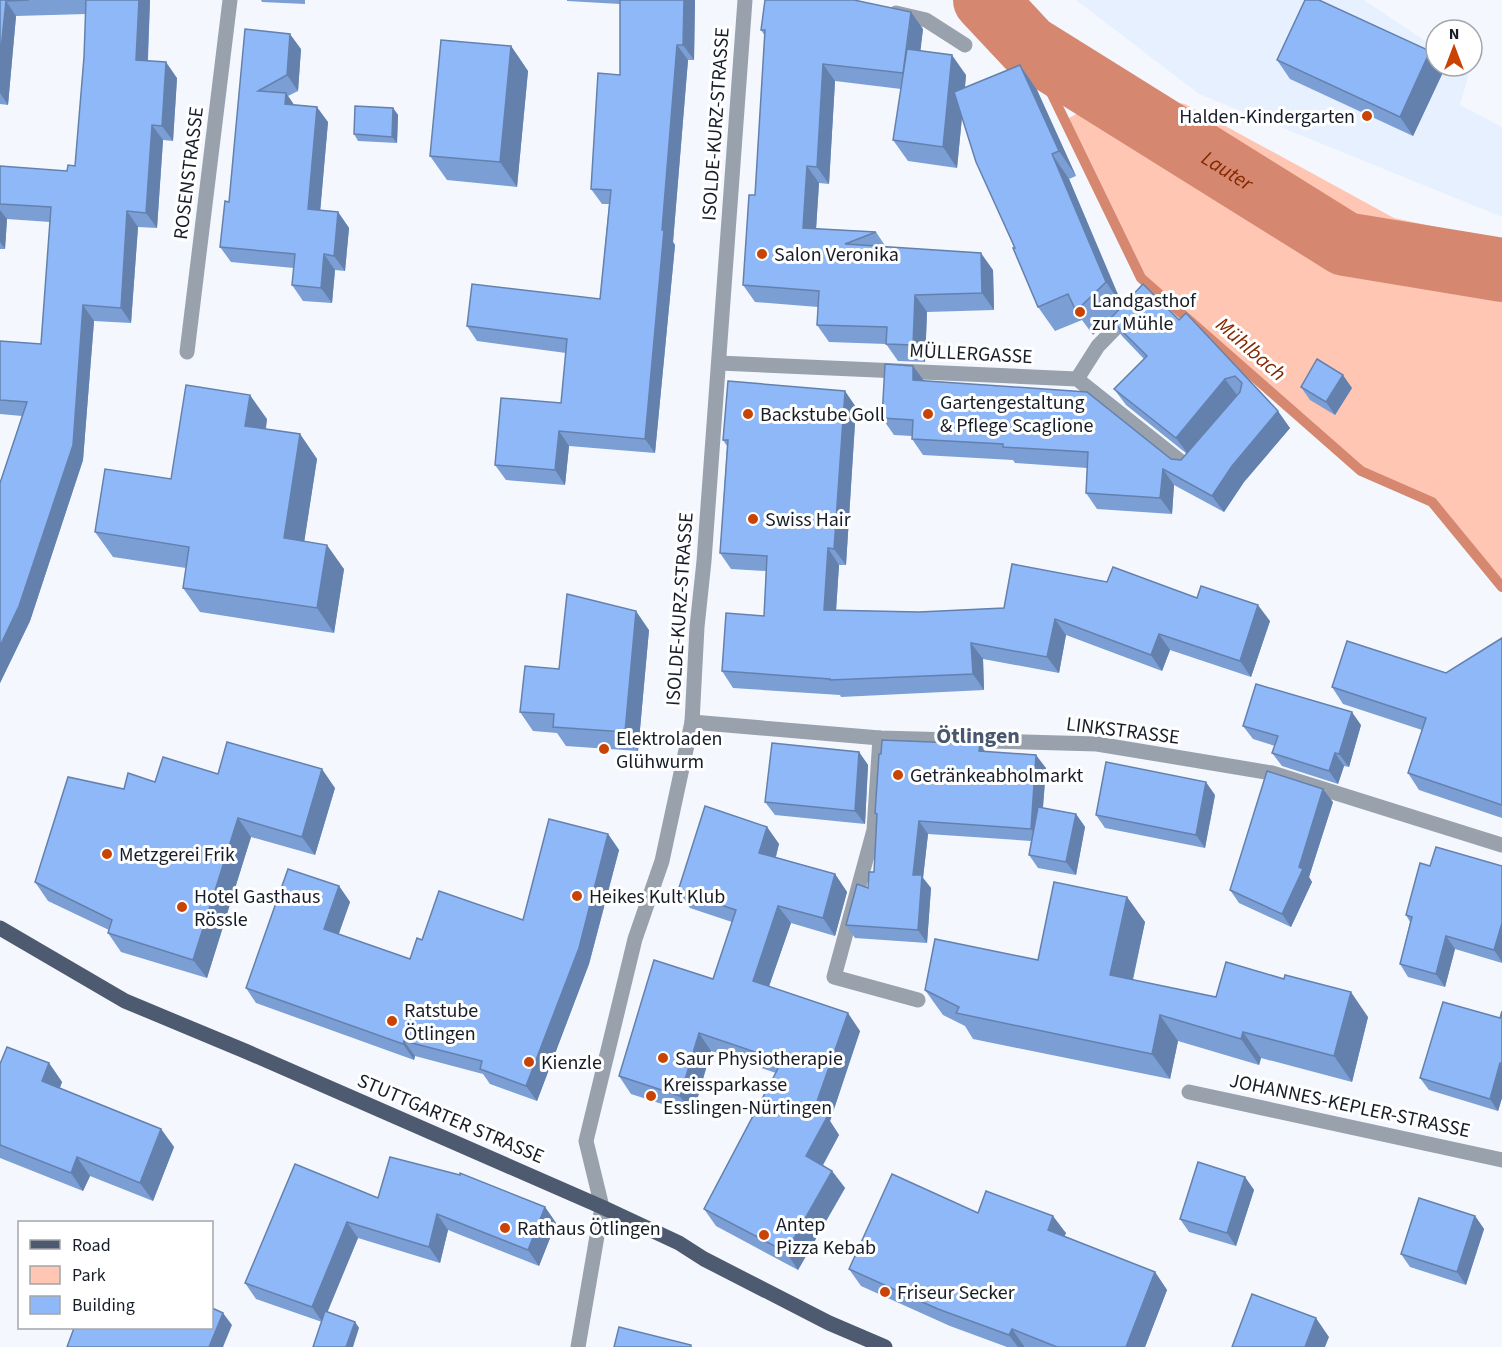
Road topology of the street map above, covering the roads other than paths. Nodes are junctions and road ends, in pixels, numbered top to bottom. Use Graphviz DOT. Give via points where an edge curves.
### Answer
graph roads {
  1 [pos="230,0"];
  2 [pos="745,0"];
  3 [pos="885,10"];
  4 [pos="965,45"];
  5 [pos="1137,306"];
  6 [pos="187,352"];
  7 [pos="718,363"];
  8 [pos="1077,379"];
  9 [pos="1202,451"];
  10 [pos="692,722"];
  11 [pos="880,738"];
  12 [pos="1502,845"];
  13 [pos="0,927"];
  14 [pos="918,1000"];
  15 [pos="1189,1092"];
  16 [pos="1502,1160"];
  17 [pos="602,1207"];
  18 [pos="578,1347"];
  19 [pos="885,1347"];
  1 -- 6 [label="street, ROSENSTRASSE"];
  2 -- 7 [label="street, ISOLDE-KURZ-STRASSE"];
  3 -- 4 [label="street" via="926,20"];
  5 -- 8 [label="street" via="1098,346"];
  7 -- 8 [label="street, MÜLLERGASSE"];
  7 -- 10 [label="street, ISOLDE-KURZ-STRASSE"];
  8 -- 9 [label="street" via="1189,468"];
  10 -- 11 [label="street, LINKSTRASSE"];
  10 -- 17 [label="street, ISOLDE-KURZ-STRASSE" via="662,861 635,939 586,1141"];
  11 -- 12 [label="street, LINKSTRASSE" via="1097,744 1272,773"];
  11 -- 14 [label="street" via="874,830 834,977"];
  13 -- 17 [label="main road, STUTTGARTER STRASSE" via="125,1001"];
  15 -- 16 [label="street, JOHANNES-KEPLER-STRASSE"];
  17 -- 18 [label="street"];
  17 -- 19 [label="main road, STUTTGARTER STRASSE" via="829,1323"];
}
